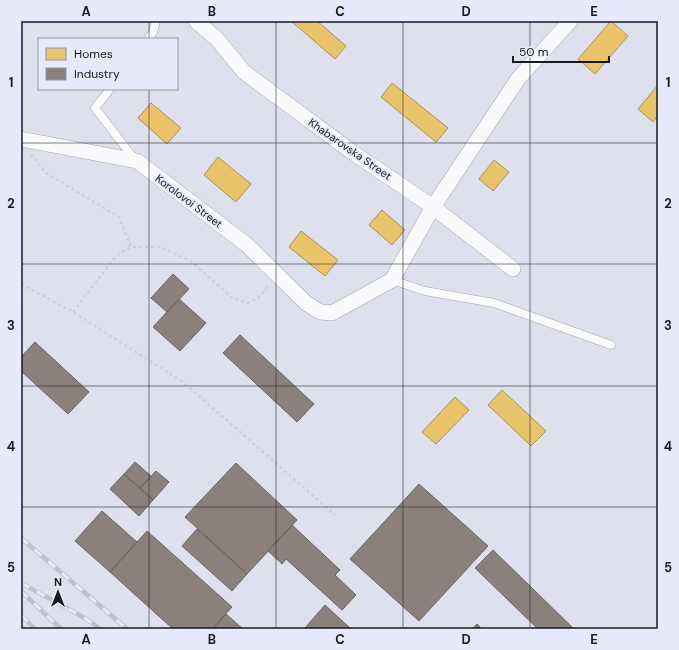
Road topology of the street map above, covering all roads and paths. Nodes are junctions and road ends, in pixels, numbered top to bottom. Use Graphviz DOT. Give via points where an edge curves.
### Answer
graph roads {
  1 [pos="156,21"];
  2 [pos="196,21"];
  3 [pos="570,21"];
  4 [pos="149,38"];
  5 [pos="109,90"];
  6 [pos="24,144"];
  7 [pos="136,161"];
  8 [pos="433,206"];
  9 [pos="131,247"];
  10 [pos="513,269"];
  11 [pos="277,275"];
  12 [pos="392,280"];
  13 [pos="21,284"];
  14 [pos="73,312"];
  15 [pos="611,345"];
  16 [pos="336,514"];
  1 -- 4 [label="lane"];
  2 -- 8 [label="street, Khabarovska Street" via="217,39 244,72 352,152"];
  3 -- 8 [label="street" via="518,79"];
  5 -- 7 [label="lane" via="95,108"];
  6 -- 7 [label="street, Korolovoi Street"];
  6 -- 9 [label="path" via="46,173 119,217"];
  7 -- 11 [label="street, Korolovoi Street" via="247,245"];
  8 -- 10 [label="street, Khabarovska Street"];
  8 -- 12 [label="street"];
  9 -- 11 [label="path" via="160,247 191,261 232,298 248,303 258,298"];
  9 -- 14 [label="path" via="116,256"];
  11 -- 12 [label="street, Korolovoi Street" via="306,303 320,312 332,313"];
  12 -- 15 [label="lane" via="425,291 494,303"];
  13 -- 14 [label="path"];
  14 -- 16 [label="path" via="183,382"];
}
